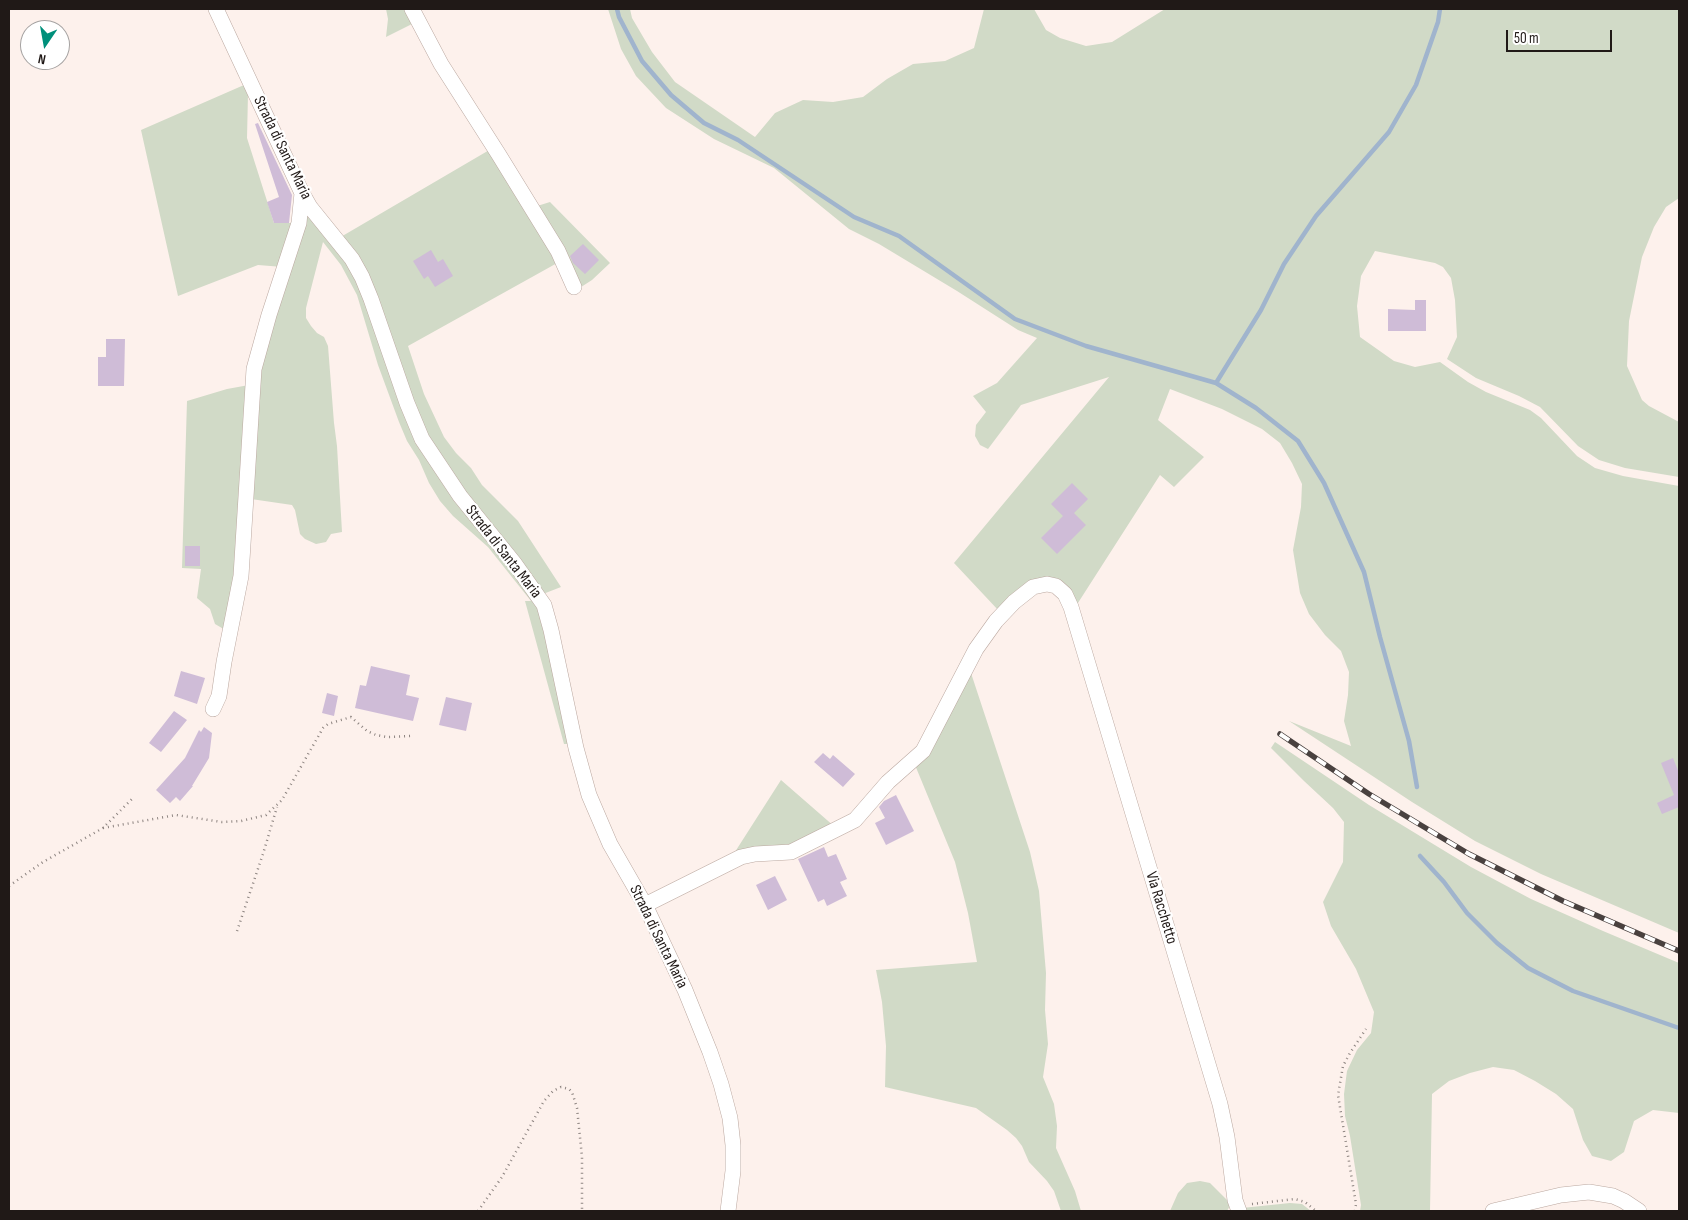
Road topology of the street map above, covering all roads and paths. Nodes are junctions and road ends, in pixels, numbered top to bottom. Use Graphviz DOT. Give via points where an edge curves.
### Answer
graph roads {
  1 [pos="216,9"];
  2 [pos="412,9"];
  3 [pos="302,193"];
  4 [pos="574,287"];
  5 [pos="213,709"];
  6 [pos="412,736"];
  7 [pos="132,799"];
  8 [pos="277,806"];
  9 [pos="103,828"];
  10 [pos="9,886"];
  11 [pos="645,905"];
  12 [pos="237,931"];
  13 [pos="1366,1029"];
  14 [pos="1238,1209"];
  15 [pos="478,1211"];
  16 [pos="582,1211"];
  17 [pos="728,1211"];
  18 [pos="1316,1211"];
  19 [pos="1355,1211"];
  20 [pos="1493,1211"];
  21 [pos="1639,1211"];
  1 -- 3 [label="street, Strada di Santa Maria"];
  2 -- 4 [label="street" via="441,64 558,252"];
  3 -- 5 [label="street" via="299,223 254,369 242,576 219,696"];
  3 -- 11 [label="street, Strada di Santa Maria" via="362,277 425,444 460,496 542,602 587,787 613,852"];
  6 -- 8 [label="path" via="376,735 350,717 328,724"];
  7 -- 9 [label="path"];
  8 -- 9 [label="path" via="266,815 241,821 222,822 176,815"];
  8 -- 12 [label="path"];
  9 -- 10 [label="path" via="43,862"];
  11 -- 14 [label="street, Via Racchetto" via="741,857 791,852 855,820 888,782 922,751 981,642 1008,607 1033,587 1054,585 1063,591 1071,607 1220,1104"];
  11 -- 17 [label="street, Strada di Santa Maria" via="695,1015 725,1097 734,1153"];
  13 -- 19 [label="path" via="1343,1066 1338,1095"];
  14 -- 18 [label="path" via="1295,1199"];
  15 -- 16 [label="path" via="502,1177 544,1101 553,1091 563,1088 572,1092 578,1108"];
  20 -- 21 [label="street" via="1589,1192 1613,1196"];
}
